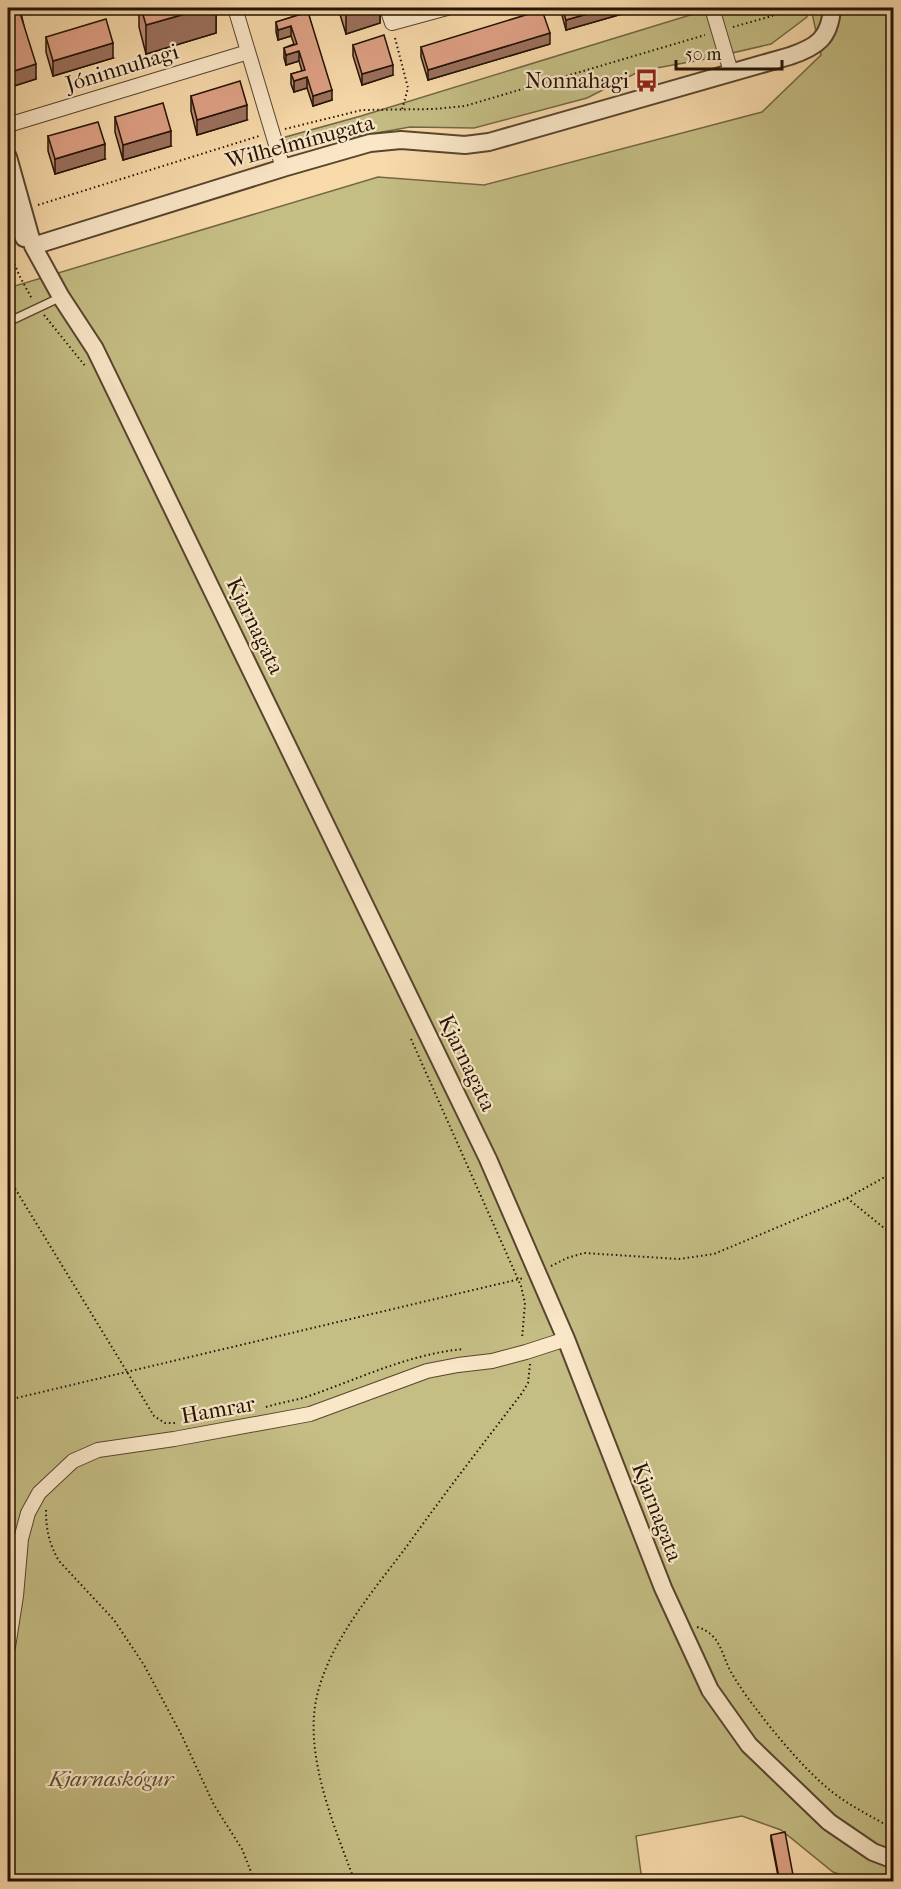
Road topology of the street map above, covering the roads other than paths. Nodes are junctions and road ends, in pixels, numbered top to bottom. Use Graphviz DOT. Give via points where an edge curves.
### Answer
graph roads {
  1 [pos="235,8"];
  2 [pos="387,8"];
  3 [pos="447,8"];
  4 [pos="712,8"];
  5 [pos="832,8"];
  6 [pos="248,52"];
  7 [pos="731,72"];
  8 [pos="8,125"];
  9 [pos="8,157"];
  10 [pos="282,168"];
  11 [pos="15,208"];
  12 [pos="33,246"];
  13 [pos="61,297"];
  14 [pos="8,322"];
  15 [pos="566,1339"];
  16 [pos="8,1647"];
  17 [pos="894,1860"];
  1 -- 6 [label="street"];
  2 -- 3 [label="street" via="392,23"];
  4 -- 7 [label="street"];
  5 -- 7 [label="street, Wilhelmínugata" via="823,39 801,53"];
  6 -- 8 [label="street, Jóninnuhagi"];
  6 -- 10 [label="street"];
  7 -- 10 [label="street, Wilhelmínugata" via="489,142 370,143"];
  9 -- 11 [label="street, Kjarnagata"];
  10 -- 12 [label="street, Wilhelmínugata"];
  11 -- 12 [label="street, Kjarnagata"];
  12 -- 13 [label="street, Kjarnagata"];
  13 -- 14 [label="lane"];
  13 -- 15 [label="street, Kjarnagata" via="95,349 320,810 488,1159"];
  15 -- 16 [label="street, Hamrar" via="492,1361 427,1371 310,1414 98,1450 73,1461 44,1487 28,1513 21,1539"];
  15 -- 17 [label="street, Kjarnagata" via="663,1588 710,1690 749,1745 829,1822"];
}
